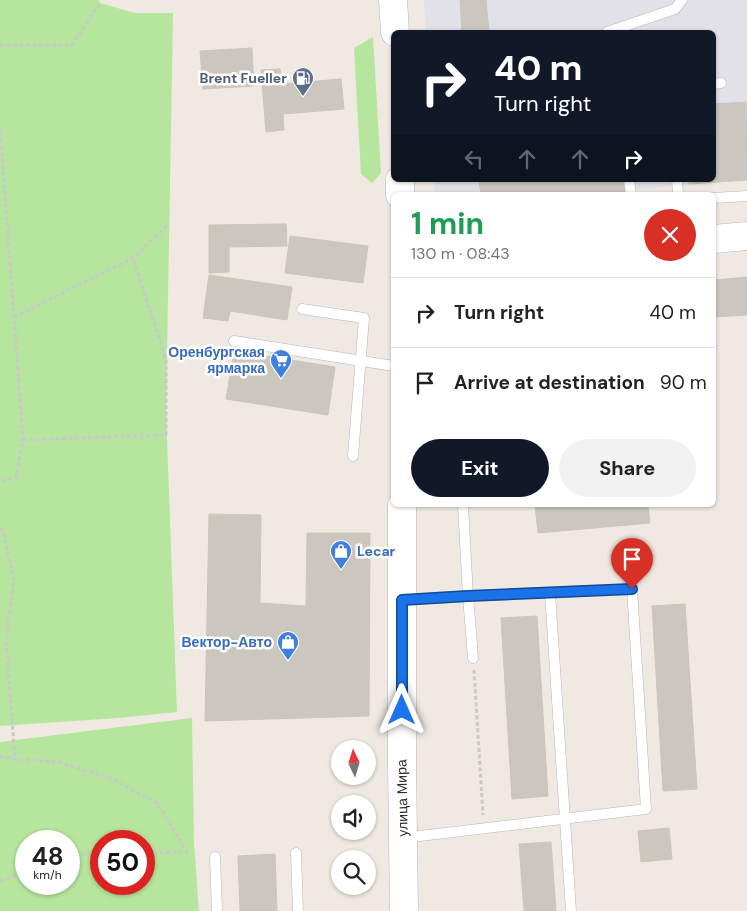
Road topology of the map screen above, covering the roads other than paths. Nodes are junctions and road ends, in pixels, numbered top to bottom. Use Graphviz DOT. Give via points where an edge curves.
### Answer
graph roads {
  1 [pos="392,0"];
  2 [pos="682,0"];
  3 [pos="395,30"];
  4 [pos="613,30"];
  5 [pos="747,196"];
  6 [pos="716,198"];
  7 [pos="747,236"];
  8 [pos="716,239"];
  9 [pos="302,309"];
  10 [pos="234,342"];
  11 [pos="360,362"];
  12 [pos="391,366"];
  13 [pos="353,456"];
  14 [pos="402,507"];
  15 [pos="463,507"];
  16 [pos="550,593"];
  17 [pos="468,596"];
  18 [pos="402,600"];
  19 [pos="473,658"];
  20 [pos="564,819"];
  21 [pos="403,838"];
  22 [pos="296,854"];
  23 [pos="215,857"];
  24 [pos="217,911"];
  25 [pos="298,911"];
  26 [pos="404,911"];
  27 [pos="571,911"];
  1 -- 3 [label="main road"];
  2 -- 4 [label="lane" via="675,9"];
  5 -- 6 [label="lane"];
  7 -- 8 [label="main road"];
  9 -- 11 [label="lane" via="364,318"];
  10 -- 11 [label="lane"];
  11 -- 12 [label="lane"];
  11 -- 13 [label="lane"];
  14 -- 18 [label="main road, улица Мира"];
  15 -- 17 [label="lane"];
  16 -- 17 [label="lane"];
  16 -- 20 [label="lane"];
  16 -- 20 [label="lane" via="632,589 646,809"];
  17 -- 18 [label="lane"];
  17 -- 19 [label="lane"];
  18 -- 21 [label="main road, улица Мира"];
  20 -- 21 [label="lane"];
  20 -- 27 [label="lane"];
  21 -- 26 [label="main road, улица Мира"];
  22 -- 25 [label="lane"];
  23 -- 24 [label="lane"];
}
